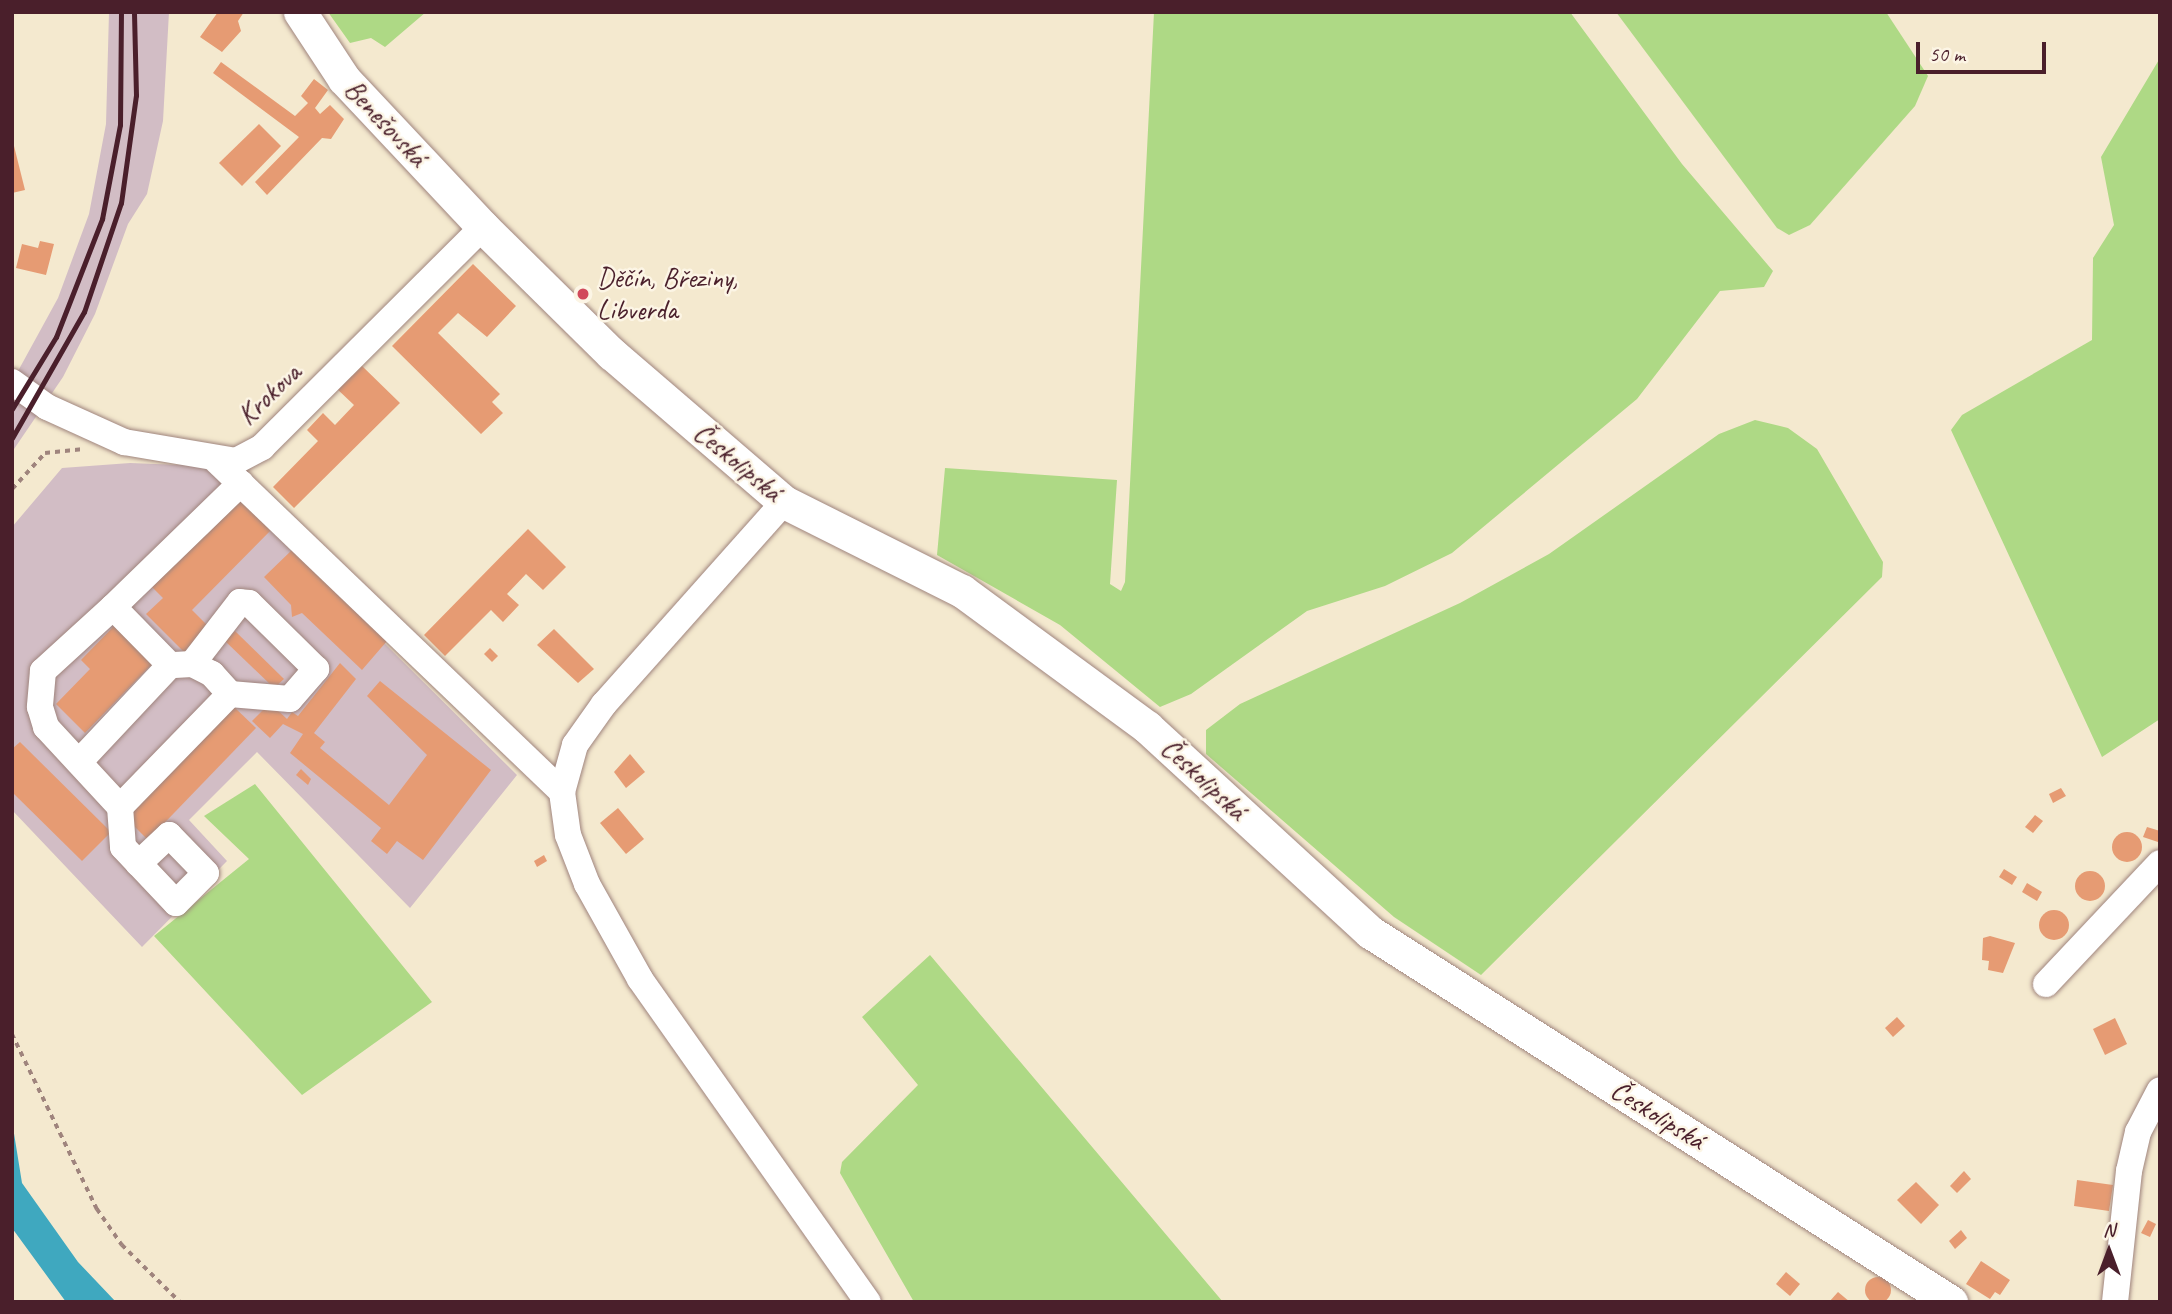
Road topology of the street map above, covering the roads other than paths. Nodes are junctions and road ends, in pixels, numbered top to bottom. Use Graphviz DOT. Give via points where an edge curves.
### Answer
graph roads {
  1 [pos="300,12"];
  2 [pos="483,226"];
  3 [pos="12,382"];
  4 [pos="216,461"];
  5 [pos="241,483"];
  6 [pos="785,502"];
  7 [pos="113,607"];
  8 [pos="181,665"];
  9 [pos="230,694"];
  10 [pos="79,762"];
  11 [pos="562,792"];
  12 [pos="120,807"];
  13 [pos="2160,863"];
  14 [pos="138,864"];
  15 [pos="2046,984"];
  16 [pos="2160,1090"];
  17 [pos="868,1302"];
  18 [pos="1951,1302"];
  19 [pos="2115,1302"];
  1 -- 2 [label="main road, Benešovská" via="344,79"];
  2 -- 4 [label="street, Krokova" via="262,447 236,461"];
  2 -- 6 [label="main road, Českolipská" via="612,354"];
  3 -- 4 [label="street, Krokova" via="47,407 124,442"];
  4 -- 5 [label="street"];
  5 -- 7 [label="street"];
  5 -- 11 [label="street"];
  6 -- 11 [label="street" via="604,704 575,746"];
  6 -- 18 [label="main road, Českolipská" via="962,591 1147,727 1370,932"];
  7 -- 8 [label="street"];
  7 -- 10 [label="street" via="43,671 40,707 46,727"];
  8 -- 9 [label="street" via="212,674"];
  8 -- 9 [label="street" via="240,602 249,603 316,669 290,698"];
  8 -- 10 [label="street"];
  9 -- 12 [label="street"];
  10 -- 12 [label="street"];
  11 -- 17 [label="street" via="568,835 587,884 640,979"];
  12 -- 14 [label="street" via="122,848"];
  13 -- 15 [label="street"];
  16 -- 19 [label="street" via="2138,1132 2129,1171"];
}
